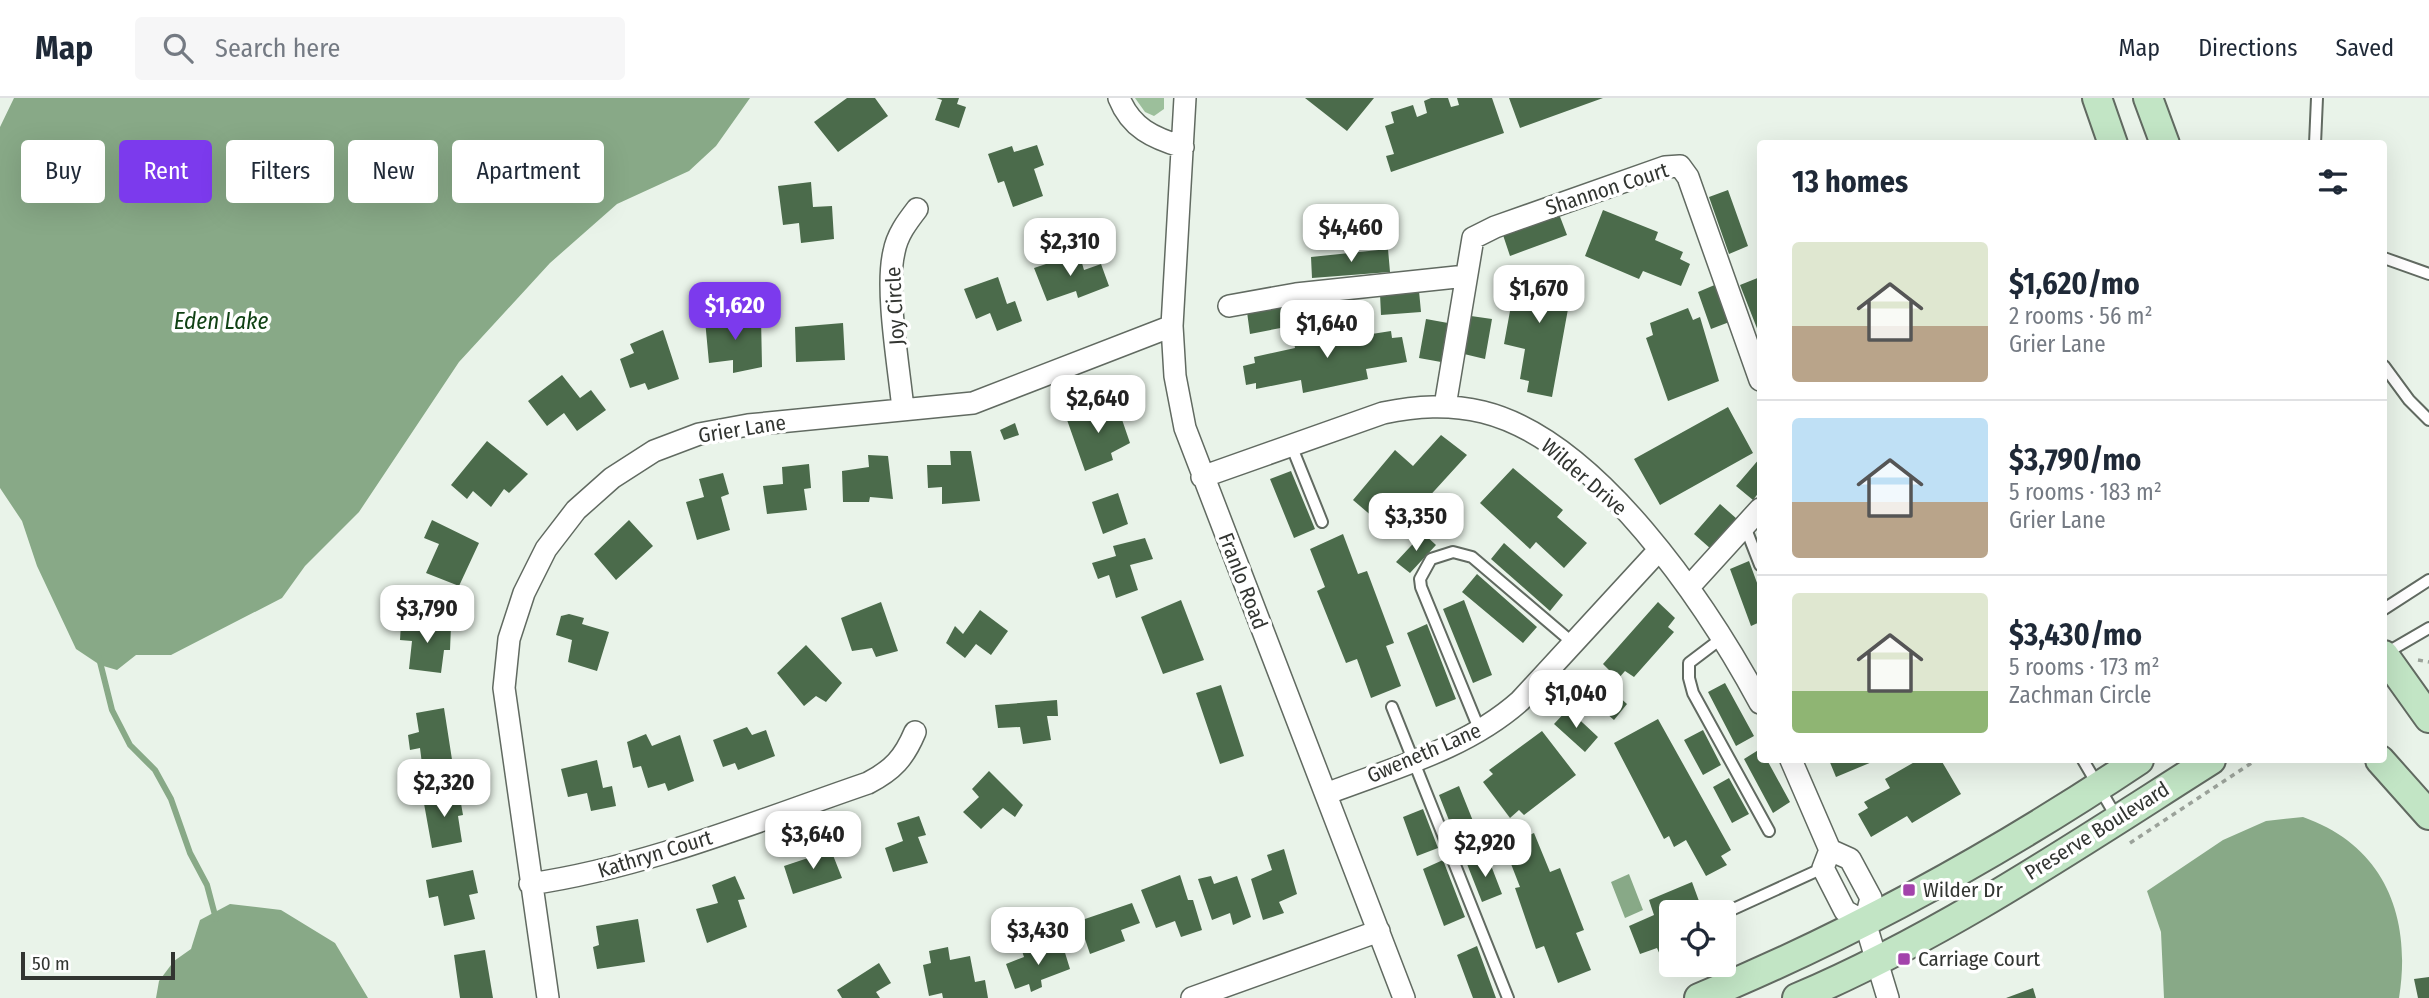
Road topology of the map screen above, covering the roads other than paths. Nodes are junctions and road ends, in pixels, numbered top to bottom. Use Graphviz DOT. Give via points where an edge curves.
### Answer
graph roads {
  1 [pos="1119,98"];
  2 [pos="1185,98"];
  3 [pos="2097,98"];
  4 [pos="2148,98"];
  5 [pos="2317,98"];
  6 [pos="2112,140"];
  7 [pos="2164,140"];
  8 [pos="2315,140"];
  9 [pos="1183,147"];
  10 [pos="917,209"];
  11 [pos="2387,259"];
  12 [pos="2429,274"];
  13 [pos="1466,276"];
  14 [pos="1229,306"];
  15 [pos="1172,326"];
  16 [pos="2387,370"];
  17 [pos="1757,372"];
  18 [pos="1445,406"];
  19 [pos="903,409"];
  20 [pos="2429,420"];
  21 [pos="1292,445"];
  22 [pos="1202,477"];
  23 [pos="1757,513"];
  24 [pos="1322,522"];
  25 [pos="1746,529"];
  26 [pos="1659,550"];
  27 [pos="1757,557"];
  28 [pos="2429,580"];
  29 [pos="1689,587"];
  30 [pos="2387,607"];
  31 [pos="2429,628"];
  32 [pos="1722,638"];
  33 [pos="1573,643"];
  34 [pos="2387,653"];
  35 [pos="2387,659"];
  36 [pos="1757,698"];
  37 [pos="1392,707"];
  38 [pos="2429,718"];
  39 [pos="1480,731"];
  40 [pos="915,732"];
  41 [pos="1414,760"];
  42 [pos="1795,763"];
  43 [pos="2085,763"];
  44 [pos="2134,763"];
  45 [pos="2206,763"];
  46 [pos="2383,763"];
  47 [pos="2098,787"];
  48 [pos="1326,794"];
  49 [pos="2429,815"];
  50 [pos="2118,819"];
  51 [pos="1769,831"];
  52 [pos="1826,859"];
  53 [pos="530,884"];
  54 [pos="1736,908"];
  55 [pos="1865,922"];
  56 [pos="1379,931"];
  57 [pos="1877,962"];
  58 [pos="548,998"];
  59 [pos="1192,998"];
  60 [pos="1404,998"];
  61 [pos="1508,998"];
  62 [pos="1699,998"];
  63 [pos="1797,998"];
  64 [pos="1888,998"];
  1 -- 9 [label="street" via="1132,123 1157,139"];
  2 -- 9 [label="street, Franlo Road"];
  3 -- 6 [label="street"];
  4 -- 7 [label="street"];
  5 -- 8 [label="lane"];
  9 -- 15 [label="street, Franlo Road"];
  10 -- 19 [label="street, Joy Circle" via="903,228 891,273"];
  11 -- 12 [label="lane"];
  13 -- 14 [label="street"];
  13 -- 17 [label="street, Shannon Court" via="1474,239 1495,227 1665,167 1680,166 1688,177"];
  13 -- 18 [label="street, Shannon Court"];
  15 -- 19 [label="street, Grier Lane" via="973,403"];
  15 -- 22 [label="street, Franlo Road" via="1185,428"];
  16 -- 20 [label="lane"];
  18 -- 21 [label="street, Wilder Drive" via="1382,413"];
  18 -- 26 [label="street, Wilder Drive" via="1484,412 1549,442 1609,495"];
  19 -- 53 [label="street, Grier Lane" via="699,434 654,452 612,478 576,510 524,593 509,639 504,688"];
  21 -- 22 [label="street, Wilder Drive"];
  21 -- 24 [label="lane"];
  22 -- 48 [label="street, Franlo Road"];
  23 -- 25 [label="street"];
  25 -- 27 [label="lane"];
  25 -- 29 [label="street"];
  26 -- 29 [label="street, Wilder Drive"];
  26 -- 33 [label="street, Gweneth Lane"];
  28 -- 30 [label="lane"];
  29 -- 32 [label="street, Wilder Drive"];
  31 -- 34 [label="lane"];
  32 -- 36 [label="street, Wilder Drive"];
  32 -- 51 [label="lane" via="1689,663 1689,678 1693,694"];
  33 -- 39 [label="street, Gweneth Lane" via="1520,701"];
  33 -- 39 [label="lane" via="1472,557 1453,552 1431,559 1420,579 1421,587"];
  35 -- 38 [label="street"];
  37 -- 41 [label="lane"];
  39 -- 41 [label="street, Gweneth Lane"];
  40 -- 53 [label="street, Kathryn Court" via="905,755 889,772 868,783 632,863"];
  41 -- 48 [label="street, Gweneth Lane"];
  41 -- 61 [label="lane"];
  42 -- 52 [label="street"];
  43 -- 47 [label="lane"];
  44 -- 47 [label="street, Preserve Boulevard"];
  45 -- 50 [label="street, Preserve Boulevard"];
  46 -- 49 [label="street"];
  47 -- 50 [label="lane"];
  47 -- 55 [label="street, Preserve Boulevard"];
  48 -- 56 [label="street, Franlo Road"];
  50 -- 57 [label="street, Preserve Boulevard"];
  52 -- 54 [label="lane"];
  52 -- 55 [label="street" via="1845,911"];
  52 -- 55 [label="street" via="1850,859 1871,898"];
  53 -- 58 [label="street, Grier Lane"];
  55 -- 57 [label="street"];
  55 -- 62 [label="street, Preserve Boulevard"];
  56 -- 59 [label="street"];
  56 -- 60 [label="street, Franlo Road"];
  57 -- 63 [label="street, Preserve Boulevard"];
  57 -- 64 [label="street"];
}
